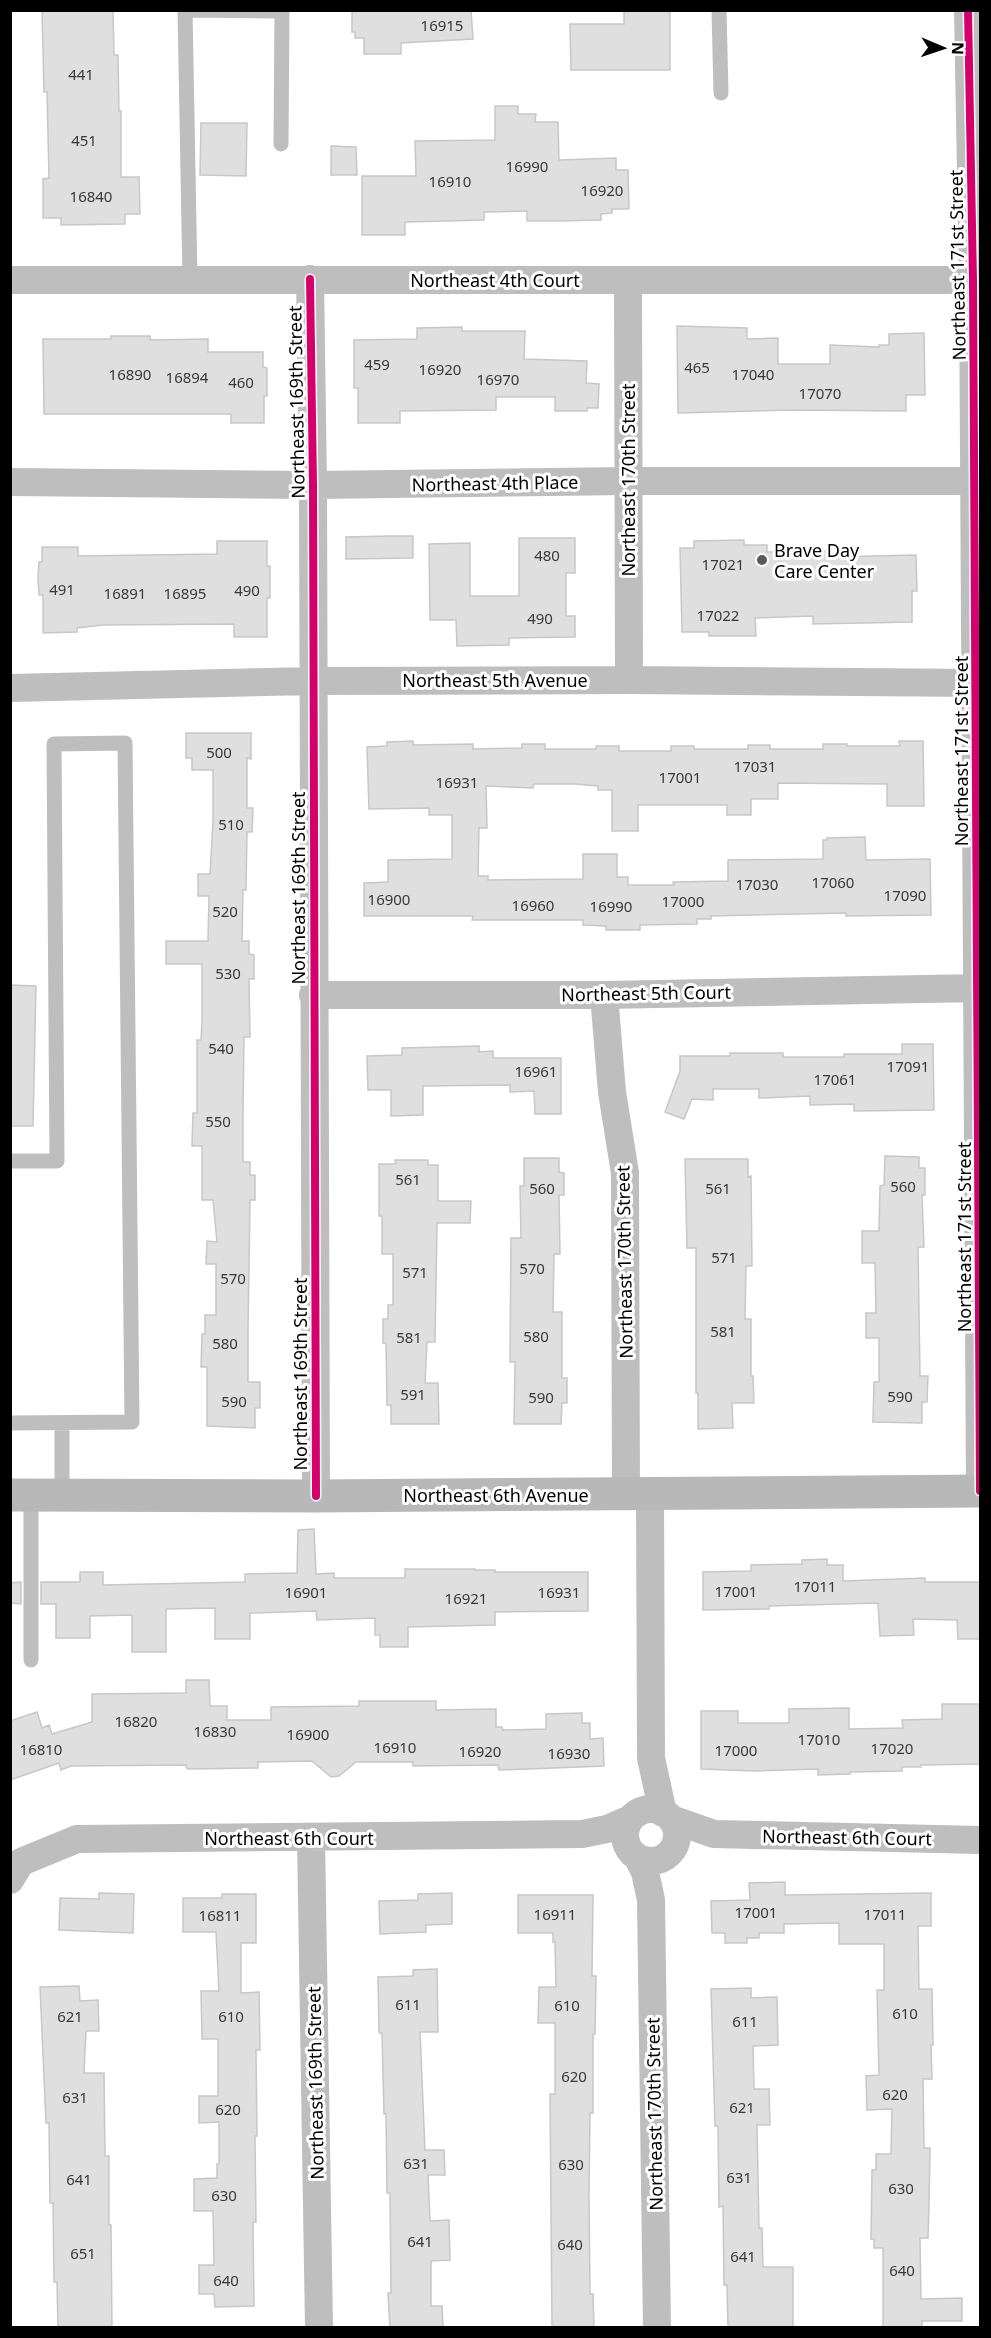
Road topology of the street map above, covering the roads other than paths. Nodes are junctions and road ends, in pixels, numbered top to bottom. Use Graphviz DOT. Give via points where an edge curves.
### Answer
graph roads {
  1 [pos="186,10"];
  2 [pos="719,10"];
  3 [pos="968,10"];
  4 [pos="282,11"];
  5 [pos="721,93"];
  6 [pos="281,144"];
  7 [pos="10,279"];
  8 [pos="190,279"];
  9 [pos="310,279"];
  10 [pos="628,280"];
  11 [pos="977,280"];
  12 [pos="628,481"];
  13 [pos="978,481"];
  14 [pos="10,482"];
  15 [pos="313,485"];
  16 [pos="629,680"];
  17 [pos="313,681"];
  18 [pos="978,683"];
  19 [pos="10,688"];
  20 [pos="978,988"];
  21 [pos="604,994"];
  22 [pos="314,995"];
  23 [pos="10,1161"];
  24 [pos="10,1423"];
  25 [pos="62,1423"];
  26 [pos="980,1491"];
  27 [pos="639,1494"];
  28 [pos="35,1495"];
  29 [pos="316,1496"];
  30 [pos="31,1660"];
  31 [pos="651,1816"];
  32 [pos="582,1834"];
  33 [pos="714,1834"];
  34 [pos="311,1838"];
  35 [pos="981,1840"];
  36 [pos="651,1854"];
  37 [pos="10,1880"];
  38 [pos="319,2328"];
  39 [pos="657,2328"];
  1 -- 4 [label="lane"];
  1 -- 8 [label="lane"];
  2 -- 5 [label="lane"];
  3 -- 11 [label="street, Northeast 171st Street"];
  4 -- 6 [label="lane"];
  7 -- 8 [label="street, Northeast 4th Court"];
  8 -- 9 [label="street, Northeast 4th Court"];
  9 -- 10 [label="street, Northeast 4th Court"];
  9 -- 15 [label="street, Northeast 169th Street"];
  10 -- 11 [label="street, Northeast 4th Court"];
  10 -- 12 [label="street, Northeast 170th Street"];
  11 -- 13 [label="street, Northeast 171st Street"];
  12 -- 13 [label="street, Northeast 4th Place"];
  12 -- 15 [label="street, Northeast 4th Place"];
  12 -- 16 [label="street, Northeast 170th Street"];
  13 -- 18 [label="street, Northeast 171st Street"];
  14 -- 15 [label="street, Northeast 4th Place"];
  15 -- 17 [label="street, Northeast 169th Street"];
  16 -- 17 [label="street, Northeast 5th Avenue"];
  16 -- 18 [label="street, Northeast 5th Avenue"];
  17 -- 19 [label="street, Northeast 5th Avenue"];
  17 -- 22 [label="street, Northeast 169th Street"];
  18 -- 20 [label="street, Northeast 171st Street"];
  20 -- 21 [label="street, Northeast 5th Court"];
  20 -- 26 [label="street, Northeast 171st Street"];
  21 -- 22 [label="street, Northeast 5th Court"];
  21 -- 27 [label="street, Northeast 170th Street" via="612,1092 625,1173"];
  22 -- 29 [label="street, Northeast 169th Street"];
  23 -- 25 [label="lane" via="57,1161 54,744 125,743 132,1422"];
  24 -- 25 [label="lane"];
  25 -- 28 [label="lane"];
  26 -- 27 [label="main road, Northeast 6th Avenue"];
  27 -- 29 [label="main road, Northeast 6th Avenue"];
  27 -- 31 [label="street, Northeast 170th Street"];
  28 -- 29 [label="main road, Northeast 6th Avenue"];
  28 -- 30 [label="lane"];
  31 -- 32 [label="street, Northeast 6th Court"];
  31 -- 33 [label="street, Northeast 6th Court"];
  31 -- 36 [label="street" via="677,1834"];
  31 -- 36 [label="street" via="625,1833"];
  32 -- 34 [label="street, Northeast 6th Court"];
  32 -- 36 [label="street, Northeast 6th Court"];
  33 -- 35 [label="street, Northeast 6th Court"];
  33 -- 36 [label="street, Northeast 6th Court"];
  34 -- 37 [label="street, Northeast 6th Court" via="77,1839 21,1862"];
  34 -- 38 [label="street, Northeast 169th Street"];
  36 -- 39 [label="street, Northeast 170th Street"];
}
